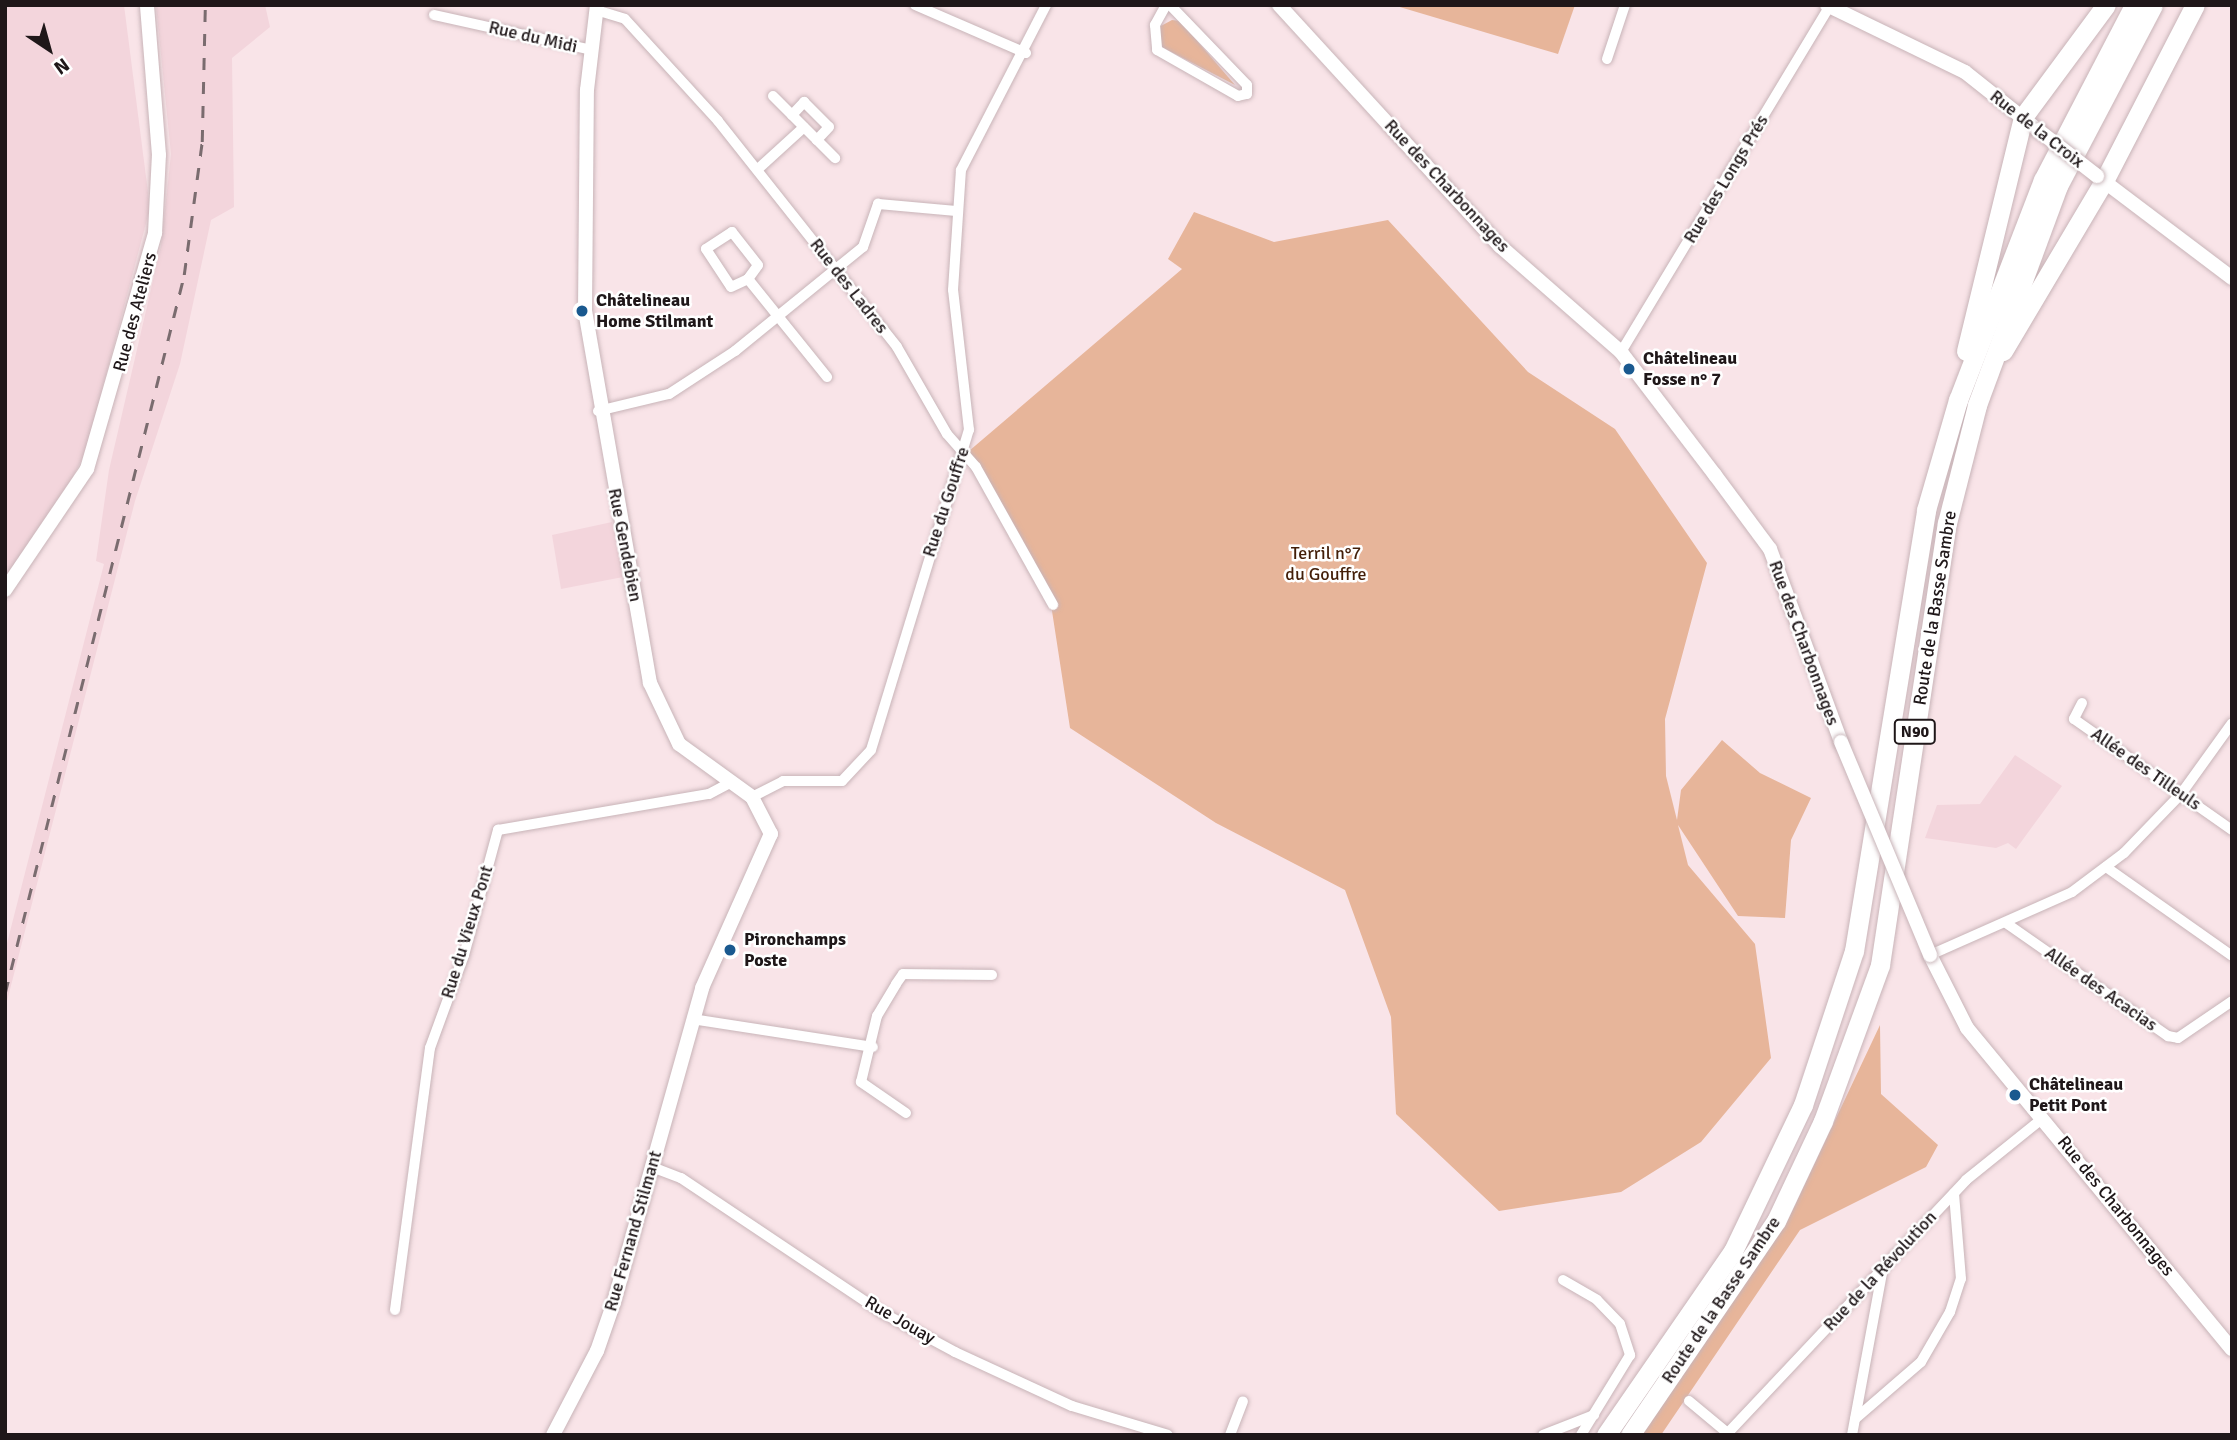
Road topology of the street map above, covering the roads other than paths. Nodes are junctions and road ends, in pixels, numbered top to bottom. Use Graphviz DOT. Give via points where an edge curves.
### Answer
graph roads {
  1 [pos="147,5"];
  2 [pos="915,5"];
  3 [pos="1046,5"];
  4 [pos="1168,5"];
  5 [pos="1279,5"];
  6 [pos="1625,5"];
  7 [pos="2106,5"];
  8 [pos="2134,5"];
  9 [pos="2154,5"];
  10 [pos="2195,5"];
  11 [pos="1829,6"];
  12 [pos="596,8"];
  13 [pos="434,15"];
  14 [pos="592,50"];
  15 [pos="1026,53"];
  16 [pos="1607,59"];
  17 [pos="773,96"];
  18 [pos="792,115"];
  19 [pos="2030,123"];
  20 [pos="804,127"];
  21 [pos="817,140"];
  22 [pos="835,158"];
  23 [pos="758,169"];
  24 [pos="2100,178"];
  25 [pos="957,211"];
  26 [pos="835,270"];
  27 [pos="2232,278"];
  28 [pos="748,279"];
  29 [pos="777,317"];
  30 [pos="1621,352"];
  31 [pos="827,377"];
  32 [pos="1968,403"];
  33 [pos="598,411"];
  34 [pos="964,451"];
  35 [pos="5,590"];
  36 [pos="1053,606"];
  37 [pos="2082,703"];
  38 [pos="2232,723"];
  39 [pos="730,783"];
  40 [pos="2181,794"];
  41 [pos="752,797"];
  42 [pos="2232,830"];
  43 [pos="2106,867"];
  44 [pos="2006,923"];
  45 [pos="1930,955"];
  46 [pos="2232,956"];
  47 [pos="992,975"];
  48 [pos="2232,1001"];
  49 [pos="692,1019"];
  50 [pos="873,1047"];
  51 [pos="906,1113"];
  52 [pos="2043,1118"];
  53 [pos="652,1167"];
  54 [pos="1954,1193"];
  55 [pos="1882,1268"];
  56 [pos="1563,1280"];
  57 [pos="395,1310"];
  58 [pos="2232,1349"];
  59 [pos="1243,1401"];
  60 [pos="1689,1401"];
  61 [pos="1594,1415"];
  62 [pos="1855,1419"];
  63 [pos="1728,1434"];
  64 [pos="553,1435"];
  65 [pos="1168,1435"];
  66 [pos="1230,1435"];
  67 [pos="1542,1435"];
  68 [pos="1581,1435"];
  69 [pos="1606,1435"];
  70 [pos="1630,1435"];
  71 [pos="1852,1435"];
  1 -- 35 [label="street, Rue des Ateliers" via="159,155 155,233 87,469"];
  2 -- 15 [label="street"];
  3 -- 15 [label="street, Rue du Gouffre"];
  4 -- 4 [label="street" via="1155,25 1157,50 1238,96 1247,94 1247,85"];
  5 -- 30 [label="street, Rue des Charbonnages" via="1500,246"];
  6 -- 16 [label="street"];
  7 -- 19 [label="highway"];
  8 -- 32 [label="highway, Route de la Basse Sambre / N90" via="2043,180"];
  9 -- 32 [label="highway, Route de la Basse Sambre / N90" via="2058,186"];
  10 -- 24 [label="highway"];
  11 -- 19 [label="street, Rue de la Croix" via="1965,72"];
  11 -- 30 [label="street, Rue des Longs Prés"];
  12 -- 14 [label="street, Rue Gendebien"];
  12 -- 23 [label="street, Rue des Ladres" via="625,19"];
  13 -- 14 [label="street, Rue du Midi"];
  14 -- 33 [label="street, Rue Gendebien" via="585,311"];
  15 -- 25 [label="street, Rue du Gouffre" via="967,150"];
  17 -- 18 [label="street"];
  18 -- 20 [label="street"];
  18 -- 21 [label="street" via="804,102 830,127"];
  19 -- 24 [label="street, Rue de la Croix, bridge"];
  19 -- 32 [label="highway"];
  20 -- 21 [label="street"];
  20 -- 23 [label="street"];
  21 -- 22 [label="street"];
  23 -- 26 [label="street, Rue des Ladres"];
  24 -- 27 [label="street, Rue de la Croix"];
  24 -- 32 [label="highway"];
  25 -- 26 [label="street" via="878,204 863,247"];
  25 -- 34 [label="street, Rue du Gouffre" via="953,290 969,430"];
  26 -- 29 [label="street"];
  26 -- 34 [label="street, Rue des Ladres" via="897,347"];
  28 -- 28 [label="street" via="731,287 706,249 732,232 758,265"];
  28 -- 29 [label="street"];
  29 -- 31 [label="street"];
  29 -- 33 [label="street" via="678,389"];
  30 -- 45 [label="street, Rue des Charbonnages, bridge" via="1770,550 1841,742"];
  32 -- 69 [label="highway, Route de la Basse Sambre / N90" via="1926,510 1854,951 1803,1105 1739,1240"];
  32 -- 70 [label="highway, Route de la Basse Sambre / N90" via="1880,965 1823,1121 1776,1221"];
  33 -- 39 [label="street, Rue Gendebien" via="650,683 679,744"];
  34 -- 36 [label="street, Rue des Ladres"];
  34 -- 41 [label="street, Rue du Gouffre" via="866,760 842,781 783,781"];
  37 -- 40 [label="street, Allée des Tilleuls" via="2074,719"];
  38 -- 40 [label="street"];
  39 -- 41 [label="street, Rue Gendebien"];
  39 -- 57 [label="street, Rue du Vieux Pont" via="709,794 498,830 464,955 430,1048"];
  40 -- 42 [label="street, Allée des Tilleuls"];
  40 -- 43 [label="street"];
  41 -- 49 [label="street, Rue Gendebien" via="769,822 769,845"];
  43 -- 44 [label="street" via="2072,892"];
  43 -- 46 [label="street"];
  44 -- 45 [label="street"];
  44 -- 48 [label="street, Allée des Acacias" via="2168,1036 2178,1038"];
  45 -- 52 [label="street, Rue des Charbonnages" via="1968,1028"];
  47 -- 50 [label="street" via="903,974 877,1016"];
  49 -- 50 [label="street"];
  49 -- 53 [label="street, Rue Fernand Stilmant"];
  50 -- 51 [label="street" via="861,1082"];
  52 -- 54 [label="street, Rue de la Révolution"];
  52 -- 58 [label="street, Rue des Charbonnages"];
  53 -- 64 [label="street, Rue Fernand Stilmant" via="597,1351"];
  53 -- 65 [label="street, Rue Jouay" via="681,1178 881,1312 955,1352 1072,1406"];
  54 -- 55 [label="street, Rue de la Révolution"];
  54 -- 62 [label="street" via="1961,1279 1950,1312 1921,1362"];
  55 -- 62 [label="street"];
  55 -- 63 [label="street, Rue de la Révolution"];
  56 -- 61 [label="street" via="1597,1300 1620,1324 1630,1355"];
  59 -- 66 [label="street"];
  60 -- 63 [label="street"];
  61 -- 67 [label="street"];
  61 -- 68 [label="street"];
  62 -- 71 [label="street"];
}
